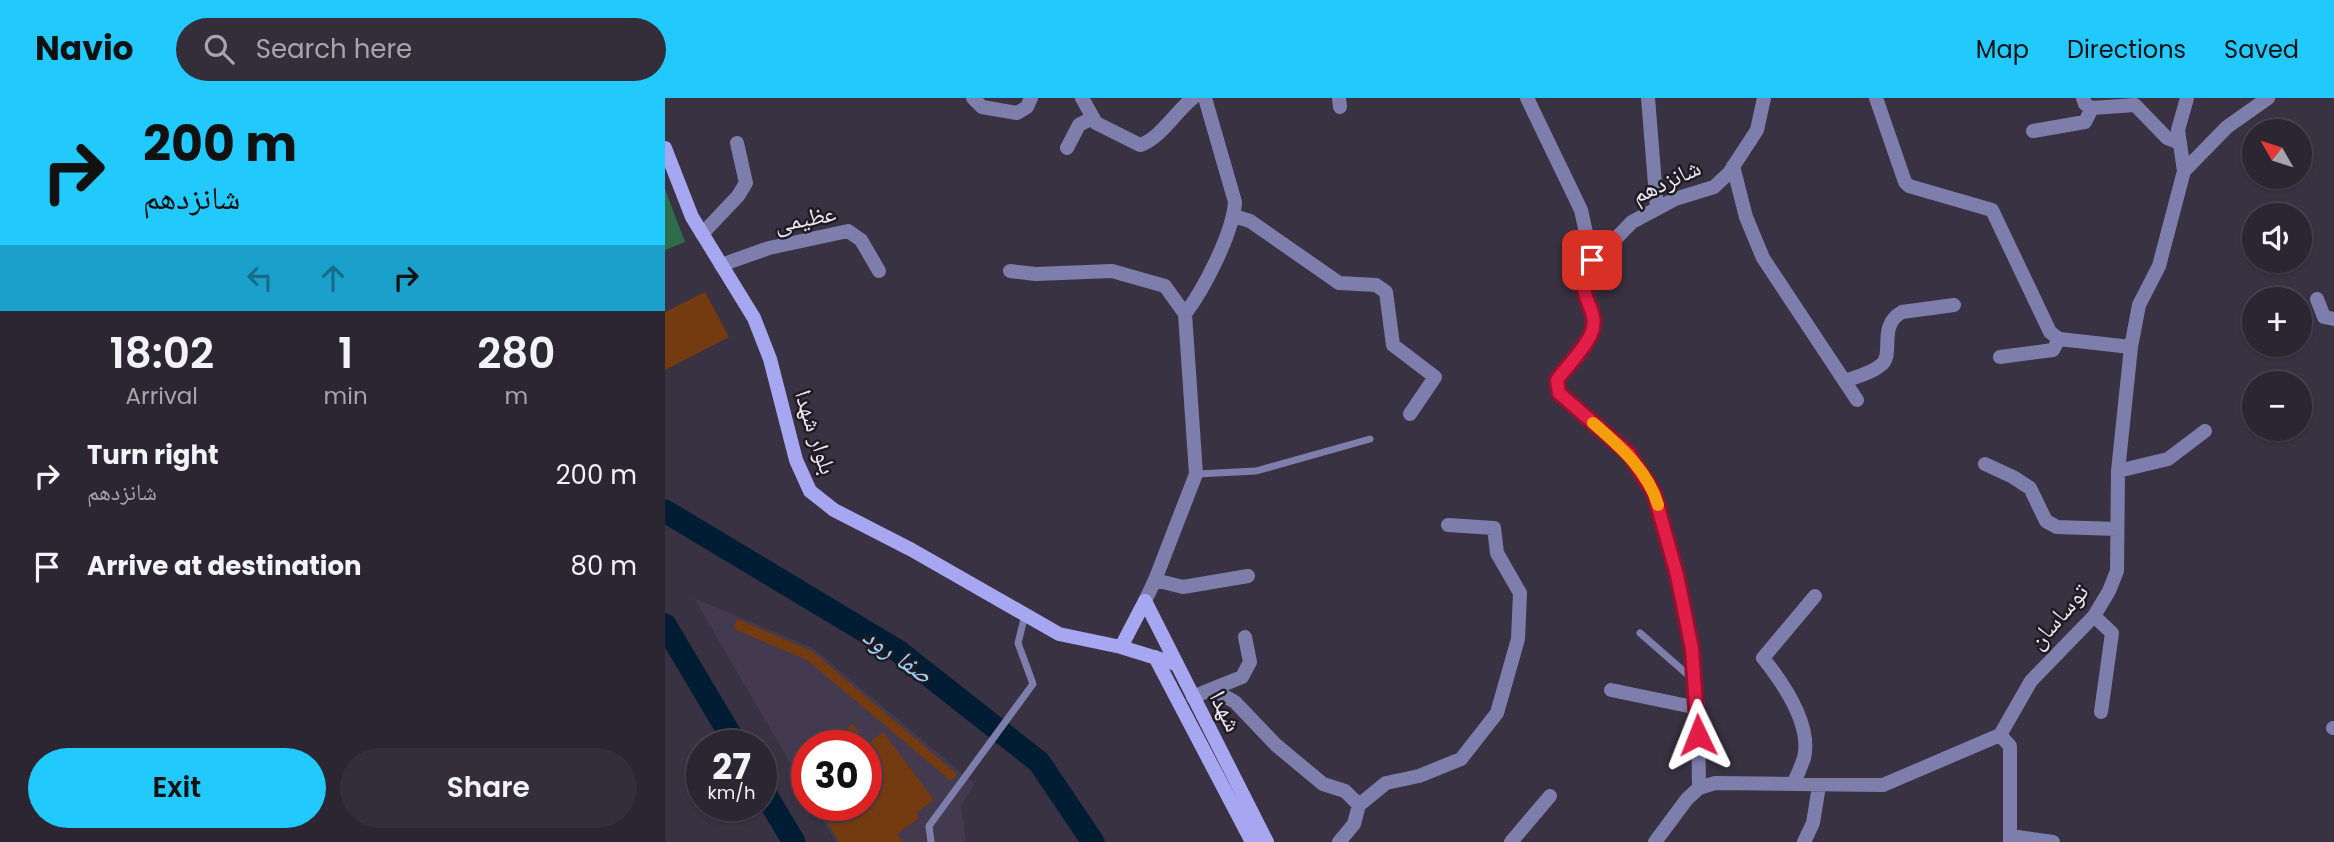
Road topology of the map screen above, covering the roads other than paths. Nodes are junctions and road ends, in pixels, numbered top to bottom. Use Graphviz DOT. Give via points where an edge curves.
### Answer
graph roads {
  1 [pos="973,98"];
  2 [pos="1031,98"];
  3 [pos="1082,98"];
  4 [pos="1193,98"];
  5 [pos="1205,98"];
  6 [pos="1527,98"];
  7 [pos="1648,98"];
  8 [pos="1764,98"];
  9 [pos="1876,98"];
  10 [pos="2187,98"];
  11 [pos="2268,98"];
  12 [pos="2088,103"];
  13 [pos="1092,118"];
  14 [pos="2033,131"];
  15 [pos="737,143"];
  16 [pos="2180,143"];
  17 [pos="665,148"];
  18 [pos="1067,148"];
  19 [pos="1733,166"];
  20 [pos="2184,171"];
  21 [pos="1657,209"];
  22 [pos="1234,216"];
  23 [pos="702,234"];
  24 [pos="1592,260"];
  25 [pos="721,265"];
  26 [pos="879,271"];
  27 [pos="1010,271"];
  28 [pos="2317,299"];
  29 [pos="1954,305"];
  30 [pos="1185,314"];
  31 [pos="2334,318"];
  32 [pos="2059,339"];
  33 [pos="2131,347"];
  34 [pos="2000,357"];
  35 [pos="1845,381"];
  36 [pos="1857,400"];
  37 [pos="1410,414"];
  38 [pos="2205,431"];
  39 [pos="1370,439"];
  40 [pos="1985,464"];
  41 [pos="2118,471"];
  42 [pos="1196,474"];
  43 [pos="1448,525"];
  44 [pos="2117,529"];
  45 [pos="1248,576"];
  46 [pos="1155,580"];
  47 [pos="1815,596"];
  48 [pos="1145,601"];
  49 [pos="1025,615"];
  50 [pos="2094,617"];
  51 [pos="1640,633"];
  52 [pos="1245,637"];
  53 [pos="1121,647"];
  54 [pos="1155,657"];
  55 [pos="1176,664"];
  56 [pos="1695,682"];
  57 [pos="1212,689"];
  58 [pos="1611,690"];
  59 [pos="1193,697"];
  60 [pos="1698,708"];
  61 [pos="2101,712"];
  62 [pos="2000,735"];
  63 [pos="1793,784"];
  64 [pos="1819,786"];
  65 [pos="1699,788"];
  66 [pos="1550,796"];
  67 [pos="1359,805"];
  68 [pos="2011,839"];
  69 [pos="932,842"];
  70 [pos="1252,842"];
  71 [pos="1268,842"];
  72 [pos="1339,842"];
  73 [pos="1511,842"];
  74 [pos="1655,842"];
  75 [pos="1804,842"];
  76 [pos="2053,842"];
  1 -- 2 [label="street" via="982,107 1017,113"];
  3 -- 13 [label="street"];
  4 -- 13 [label="street" via="1150,141 1140,145"];
  5 -- 22 [label="street" via="1235,202"];
  6 -- 24 [label="street" via="1581,210"];
  7 -- 21 [label="street"];
  8 -- 19 [label="street, شانزدهم" via="1757,131"];
  9 -- 32 [label="street" via="1905,182 1992,210 2050,332"];
  10 -- 16 [label="street" via="2178,130"];
  11 -- 20 [label="street, توساسان" via="2227,127"];
  12 -- 14 [label="street" via="2085,122"];
  12 -- 16 [label="street" via="2135,105 2167,138"];
  13 -- 18 [label="street" via="1079,125"];
  15 -- 23 [label="street" via="746,183"];
  16 -- 20 [label="street"];
  17 -- 23 [label="main road, بلوار شهدا"];
  19 -- 21 [label="street, شانزدهم" via="1714,187"];
  19 -- 35 [label="street" via="1763,258"];
  20 -- 33 [label="street, توساسان" via="2159,266 2139,305"];
  21 -- 24 [label="street, شانزدهم" via="1632,222"];
  22 -- 30 [label="street" via="1201,294"];
  22 -- 37 [label="street" via="1251,221 1339,283 1376,285 1386,292 1393,345 1435,377"];
  23 -- 25 [label="main road, بلوار شهدا"];
  24 -- 56 [label="street" via="1582,286 1594,321 1591,334 1557,380 1559,393 1629,454 1654,493 1677,575"];
  25 -- 26 [label="street, عظیمی" via="769,248 848,231 861,240"];
  25 -- 49 [label="main road, بلوار شهدا" via="758,328 796,460 810,491 834,510"];
  27 -- 30 [label="street" via="1112,271 1165,286"];
  28 -- 31 [label="street" via="2324,317"];
  29 -- 35 [label="street" via="1895,316 1890,321 1885,361"];
  30 -- 42 [label="street"];
  32 -- 33 [label="street"];
  32 -- 34 [label="street" via="2053,350"];
  33 -- 41 [label="street, توساسان"];
  35 -- 36 [label="street"];
  38 -- 41 [label="street" via="2168,459"];
  39 -- 42 [label="lane" via="1256,471"];
  40 -- 44 [label="street" via="2030,488 2046,521 2057,527"];
  41 -- 44 [label="street, توساسان"];
  42 -- 46 [label="street"];
  43 -- 67 [label="street" via="1494,528 1497,553 1520,593 1518,639 1497,713 1461,759 1386,783"];
  44 -- 50 [label="street, توساسان" via="2117,570"];
  45 -- 46 [label="street" via="1183,587"];
  46 -- 48 [label="street"];
  47 -- 63 [label="street" via="1763,658 1782,682 1805,732 1804,757"];
  48 -- 53 [label="main road"];
  48 -- 55 [label="main road, شهدا"];
  49 -- 53 [label="main road, بلوار شهدا" via="1059,634"];
  49 -- 69 [label="lane" via="1018,643 1033,684 929,826"];
  50 -- 61 [label="street" via="2112,633"];
  50 -- 62 [label="street, توساسان" via="2031,681"];
  51 -- 56 [label="lane"];
  52 -- 57 [label="street" via="1250,663 1241,677"];
  53 -- 54 [label="main road, بلوار شهدا"];
  54 -- 55 [label="main road, بلوار شهدا"];
  54 -- 70 [label="main road, شهدا"];
  55 -- 59 [label="main road, شهدا"];
  56 -- 60 [label="street"];
  57 -- 59 [label="street"];
  57 -- 67 [label="street" via="1234,702 1322,784 1345,791"];
  58 -- 60 [label="street"];
  59 -- 71 [label="main road, شهدا"];
  60 -- 65 [label="street"];
  62 -- 64 [label="street" via="1883,785"];
  62 -- 68 [label="street" via="2010,746"];
  63 -- 64 [label="street"];
  63 -- 65 [label="street" via="1715,783"];
  64 -- 75 [label="street" via="1813,823"];
  65 -- 74 [label="street"];
  66 -- 73 [label="street"];
  67 -- 72 [label="street" via="1354,824"];
  68 -- 76 [label="street"];
}
